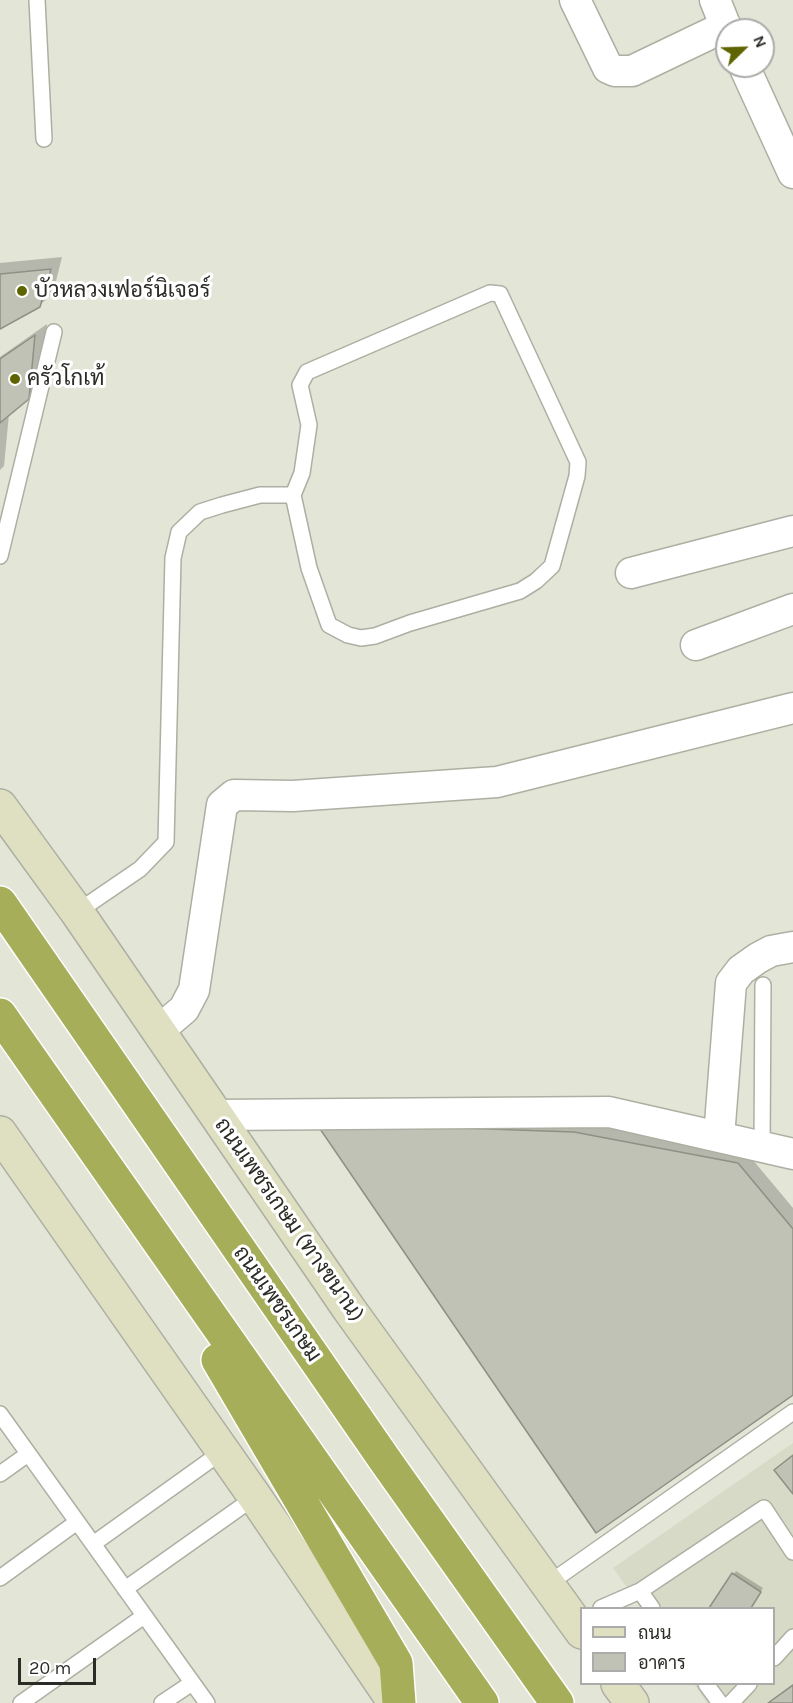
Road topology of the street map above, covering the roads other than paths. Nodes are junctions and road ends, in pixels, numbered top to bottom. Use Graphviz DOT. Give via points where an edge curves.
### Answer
graph roads {
  1 [pos="37,0"];
  2 [pos="575,0"];
  3 [pos="715,24"];
  4 [pos="749,78"];
  5 [pos="44,139"];
  6 [pos="793,173"];
  7 [pos="54,332"];
  8 [pos="293,495"];
  9 [pos="793,531"];
  10 [pos="0,556"];
  11 [pos="631,573"];
  12 [pos="793,609"];
  13 [pos="696,645"];
  14 [pos="793,708"];
  15 [pos="0,806"];
  16 [pos="0,903"];
  17 [pos="77,912"];
  18 [pos="793,947"];
  19 [pos="763,985"];
  20 [pos="0,1015"];
  21 [pos="158,1031"];
  22 [pos="216,1115"];
  23 [pos="0,1133"];
  24 [pos="719,1137"];
  25 [pos="762,1147"];
  26 [pos="793,1154"];
  27 [pos="208,1312"];
  28 [pos="793,1412"];
  29 [pos="0,1414"];
  30 [pos="223,1451"];
  31 [pos="28,1454"];
  32 [pos="0,1474"];
  33 [pos="255,1497"];
  34 [pos="77,1522"];
  35 [pos="93,1544"];
  36 [pos="793,1552"];
  37 [pos="0,1578"];
  38 [pos="548,1584"];
  39 [pos="125,1589"];
  40 [pos="640,1591"];
  41 [pos="610,1607"];
  42 [pos="651,1607"];
  43 [pos="580,1615"];
  44 [pos="144,1616"];
  45 [pos="793,1637"];
  46 [pos="775,1657"];
  47 [pos="192,1683"];
  48 [pos="619,1685"];
  49 [pos="707,1685"];
  50 [pos="747,1685"];
  51 [pos="21,1703"];
  52 [pos="162,1703"];
  53 [pos="207,1703"];
  54 [pos="397,1703"];
  55 [pos="482,1703"];
  56 [pos="557,1703"];
  57 [pos="632,1703"];
  58 [pos="720,1703"];
  59 [pos="731,1703"];
  1 -- 5 [label="lane"];
  2 -- 3 [label="street" via="608,68 615,71 632,71"];
  4 -- 6 [label="street"];
  7 -- 10 [label="lane"];
  8 -- 8 [label="lane" via="309,568 329,625 348,635 375,636 520,591 552,566 578,462 500,294 478,297 307,372 300,385 309,425 302,473"];
  8 -- 17 [label="lane" via="260,495 222,505 201,512 179,532 173,558 166,842 140,869"];
  9 -- 11 [label="street"];
  12 -- 13 [label="street"];
  14 -- 21 [label="street" via="497,782 293,796 234,795 222,805 194,990 184,1009"];
  15 -- 17 [label="main road, ถนนเพชรเกษม (ทางขนาน)"];
  16 -- 56 [label="highway, ถนนเพชรเกษม" via="373,1444"];
  17 -- 21 [label="main road, ถนนเพชรเกษม (ทางขนาน)"];
  18 -- 24 [label="street" via="758,958 731,983"];
  19 -- 25 [label="lane"];
  20 -- 27 [label="highway"];
  21 -- 22 [label="main road, ถนนเพชรเกษม (ทางขนาน)"];
  22 -- 24 [label="street" via="609,1112"];
  22 -- 38 [label="main road, ถนนเพชรเกษม (ทางขนาน)" via="349,1309"];
  23 -- 30 [label="main road"];
  24 -- 25 [label="street"];
  25 -- 26 [label="street"];
  27 -- 54 [label="highway" via="206,1339 396,1664"];
  27 -- 55 [label="highway"];
  28 -- 38 [label="lane"];
  29 -- 31 [label="lane"];
  30 -- 33 [label="main road"];
  30 -- 35 [label="lane"];
  31 -- 32 [label="lane"];
  31 -- 34 [label="lane"];
  33 -- 39 [label="lane"];
  33 -- 54 [label="main road"];
  34 -- 35 [label="lane"];
  34 -- 37 [label="lane"];
  35 -- 39 [label="lane"];
  36 -- 40 [label="lane" via="764,1508"];
  38 -- 43 [label="main road, ถนนเพชรเกษม (ทางขนาน)"];
  39 -- 44 [label="lane"];
  40 -- 41 [label="lane"];
  40 -- 42 [label="lane"];
  44 -- 47 [label="lane"];
  44 -- 51 [label="lane"];
  45 -- 46 [label="lane"];
  47 -- 52 [label="lane"];
  47 -- 53 [label="lane"];
  48 -- 57 [label="main road"];
  49 -- 58 [label="lane"];
  50 -- 59 [label="lane"];
}
